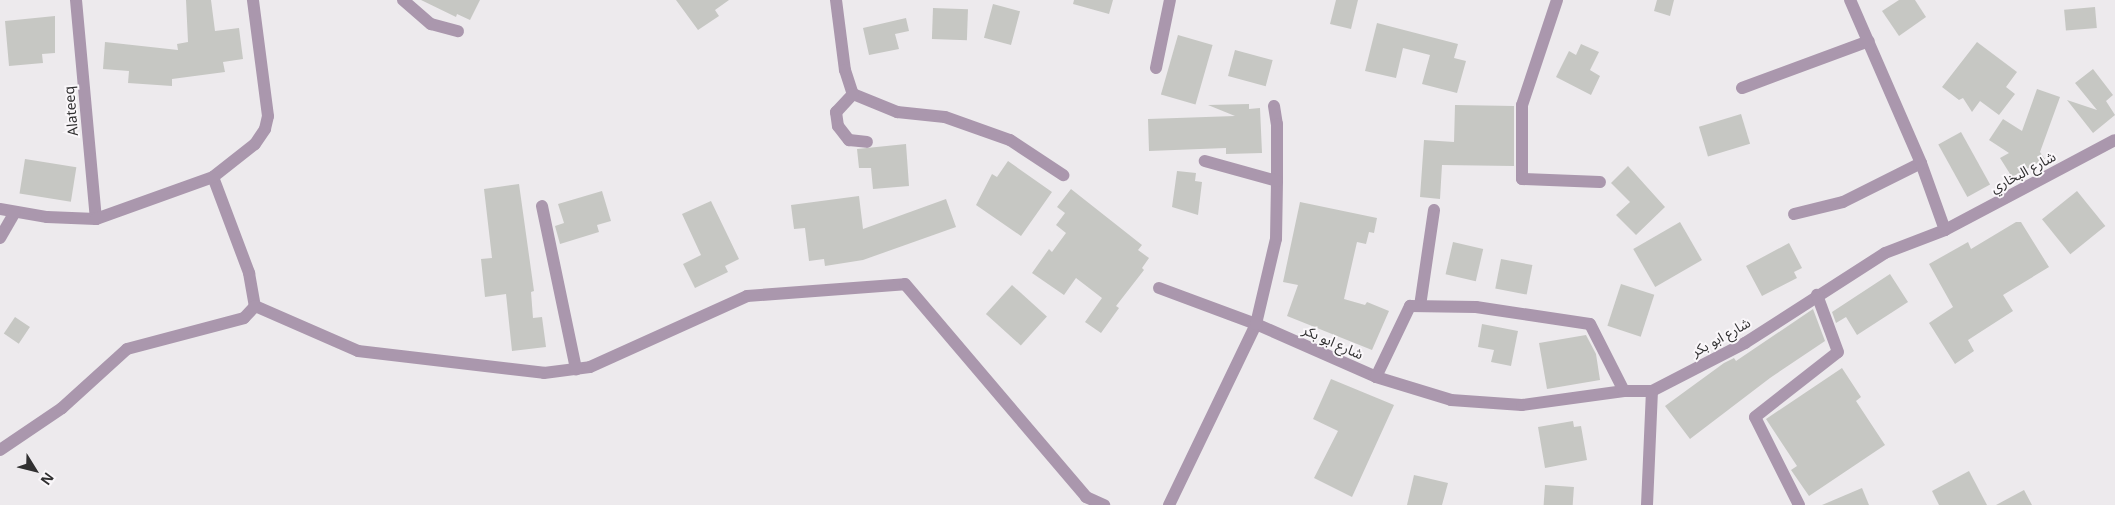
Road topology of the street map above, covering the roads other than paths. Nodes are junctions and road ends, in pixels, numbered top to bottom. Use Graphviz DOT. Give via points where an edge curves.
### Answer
graph roads {
  1 [pos="76,0"];
  2 [pos="253,0"];
  3 [pos="403,0"];
  4 [pos="836,0"];
  5 [pos="1170,0"];
  6 [pos="1557,0"];
  7 [pos="1850,0"];
  8 [pos="458,31"];
  9 [pos="1870,41"];
  10 [pos="1156,68"];
  11 [pos="1742,88"];
  12 [pos="853,94"];
  13 [pos="1274,106"];
  14 [pos="2115,140"];
  15 [pos="867,142"];
  16 [pos="1205,161"];
  17 [pos="1921,163"];
  18 [pos="1063,175"];
  19 [pos="213,177"];
  20 [pos="1277,181"];
  21 [pos="1600,182"];
  22 [pos="542,206"];
  23 [pos="0,209"];
  24 [pos="1434,210"];
  25 [pos="15,212"];
  26 [pos="1794,214"];
  27 [pos="96,219"];
  28 [pos="1945,230"];
  29 [pos="0,238"];
  30 [pos="1160,288"];
  31 [pos="1817,295"];
  32 [pos="255,306"];
  33 [pos="1420,306"];
  34 [pos="1256,324"];
  35 [pos="576,369"];
  36 [pos="1376,377"];
  37 [pos="1652,391"];
  38 [pos="1624,392"];
  39 [pos="0,450"];
  40 [pos="1104,505"];
  41 [pos="1169,505"];
  42 [pos="1647,505"];
  43 [pos="1798,505"];
  1 -- 27 [label="street, Alateeq"];
  2 -- 19 [label="street" via="267,122 255,144"];
  3 -- 8 [label="street" via="430,24"];
  4 -- 12 [label="street" via="845,70"];
  5 -- 10 [label="street"];
  6 -- 21 [label="street" via="1522,105 1522,179"];
  7 -- 9 [label="street"];
  9 -- 11 [label="street"];
  9 -- 17 [label="street"];
  12 -- 15 [label="street" via="836,112 838,126 849,140"];
  12 -- 18 [label="street" via="896,112 945,117 1010,140"];
  13 -- 20 [label="street"];
  14 -- 28 [label="street, شارع البخاري"];
  16 -- 20 [label="street"];
  17 -- 26 [label="street" via="1844,202"];
  17 -- 28 [label="street"];
  19 -- 27 [label="street"];
  19 -- 32 [label="street" via="249,273"];
  20 -- 34 [label="street" via="1276,239"];
  22 -- 35 [label="street"];
  23 -- 25 [label="street"];
  24 -- 33 [label="street"];
  25 -- 27 [label="street" via="47,218"];
  25 -- 29 [label="street"];
  28 -- 31 [label="street, شارع ابو بكر" via="1885,253"];
  30 -- 34 [label="street, شارع ابو بكر"];
  31 -- 37 [label="street, شارع ابو بكر" via="1745,343"];
  31 -- 43 [label="street" via="1838,352 1755,417"];
  32 -- 35 [label="street" via="358,351 544,373"];
  32 -- 39 [label="street" via="244,318 127,350 62,408"];
  33 -- 36 [label="street" via="1410,306"];
  33 -- 38 [label="street" via="1476,307 1590,324"];
  34 -- 36 [label="street, شارع ابو بكر"];
  34 -- 41 [label="street"];
  35 -- 40 [label="street" via="590,367 747,296 905,284 1086,497"];
  36 -- 38 [label="street, شارع ابو بكر" via="1452,400 1522,405"];
  37 -- 38 [label="street, شارع ابو بكر"];
  37 -- 42 [label="street"];
}
